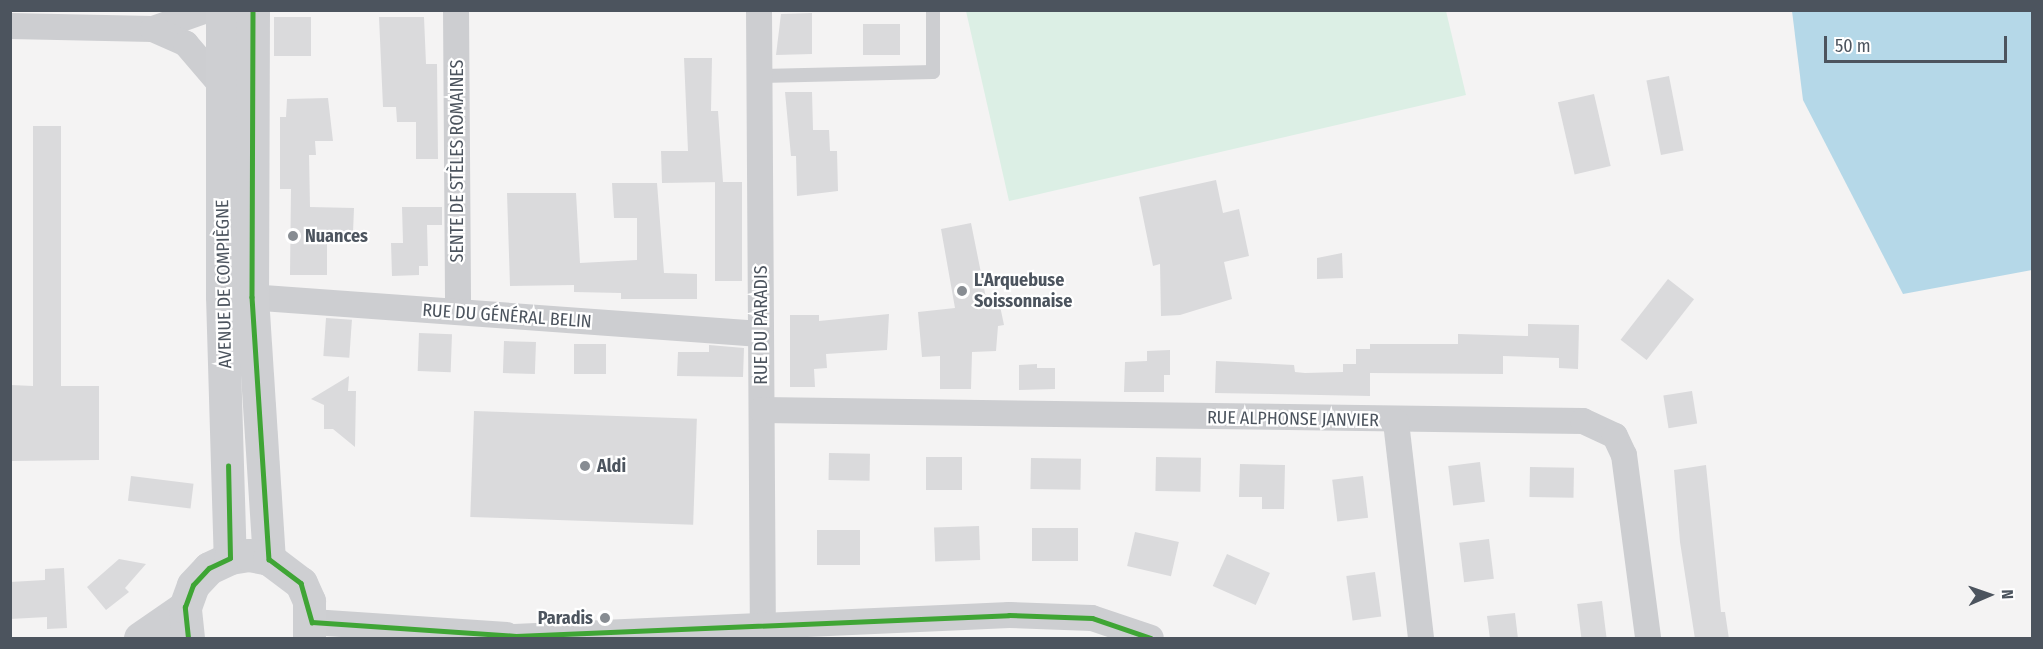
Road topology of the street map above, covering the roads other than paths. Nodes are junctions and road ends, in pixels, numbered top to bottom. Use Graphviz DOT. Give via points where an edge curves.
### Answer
graph roads {
  1 [pos="207,10"];
  2 [pos="222,10"];
  3 [pos="230,10"];
  4 [pos="253,10"];
  5 [pos="456,10"];
  6 [pos="759,10"];
  7 [pos="933,10"];
  8 [pos="10,26"];
  9 [pos="153,29"];
  10 [pos="252,72"];
  11 [pos="760,76"];
  12 [pos="221,85"];
  13 [pos="237,296"];
  14 [pos="458,312"];
  15 [pos="761,334"];
  16 [pos="762,410"];
  17 [pos="1396,422"];
  18 [pos="230,558"];
  19 [pos="269,559"];
  20 [pos="186,623"];
  21 [pos="310,630"];
  22 [pos="762,632"];
  23 [pos="516,636"];
  24 [pos="140,639"];
  25 [pos="489,639"];
  26 [pos="1151,639"];
  27 [pos="1421,639"];
  28 [pos="1648,639"];
  1 -- 9 [label="street"];
  2 -- 12 [label="main road, AVENUE DE COMPIÈGNE"];
  3 -- 10 [label="street"];
  4 -- 10 [label="main road, AVENUE DE COMPIÈGNE"];
  5 -- 14 [label="street, SENTE DE STÈLES ROMAINES"];
  6 -- 11 [label="street, RUE DU PARADIS"];
  7 -- 11 [label="lane" via="933,72"];
  8 -- 9 [label="street"];
  9 -- 12 [label="street" via="186,44"];
  10 -- 13 [label="main road, AVENUE DE COMPIÈGNE"];
  11 -- 15 [label="street, RUE DU PARADIS"];
  12 -- 13 [label="main road, AVENUE DE COMPIÈGNE"];
  13 -- 14 [label="street, RUE DU GÉNÉRAL BELIN"];
  13 -- 18 [label="main road, AVENUE DE COMPIÈGNE"];
  13 -- 19 [label="main road, AVENUE DE COMPIÈGNE"];
  14 -- 15 [label="street, RUE DU GÉNÉRAL BELIN"];
  15 -- 16 [label="street, RUE DU PARADIS"];
  16 -- 17 [label="street, RUE ALPHONSE JANVIER"];
  16 -- 22 [label="street, RUE DU PARADIS"];
  17 -- 27 [label="street"];
  17 -- 28 [label="street, RUE ALPHONSE JANVIER" via="1583,421 1615,436 1624,455"];
  18 -- 19 [label="main road"];
  18 -- 20 [label="main road" via="201,577"];
  19 -- 21 [label="main road" via="301,583"];
  20 -- 24 [label="main road"];
  21 -- 23 [label="street"];
  22 -- 23 [label="street"];
  22 -- 26 [label="street" via="1009,615 1092,618"];
  23 -- 25 [label="street"];
}
